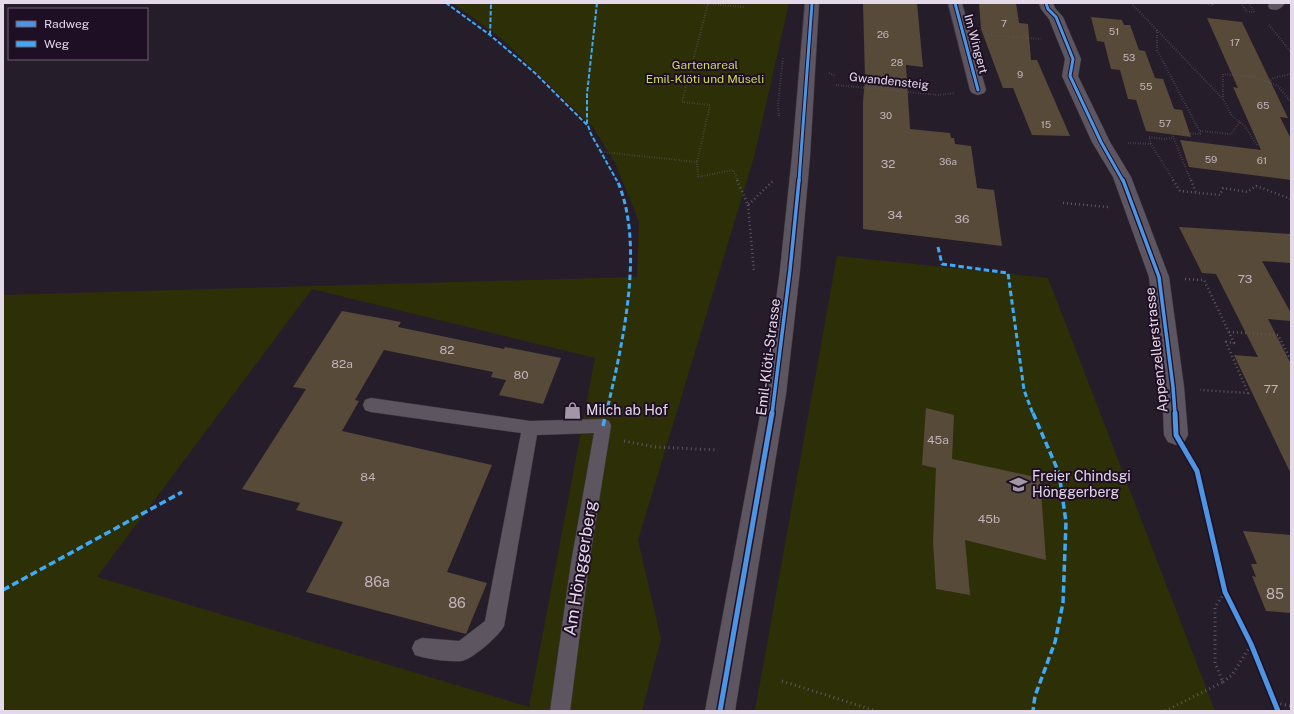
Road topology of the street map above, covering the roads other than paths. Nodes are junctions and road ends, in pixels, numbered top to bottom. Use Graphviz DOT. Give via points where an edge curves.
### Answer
graph roads {
  1 [pos="812,3"];
  2 [pos="955,3"];
  3 [pos="1046,3"];
  4 [pos="978,90"];
  5 [pos="371,405"];
  6 [pos="530,428"];
  7 [pos="1176,435"];
  8 [pos="422,648"];
  9 [pos="560,711"];
  10 [pos="720,711"];
  1 -- 10 [label="street, Emil-Klöti-Strasse" via="798,186 775,394"];
  2 -- 4 [label="street, Im Wingert"];
  3 -- 7 [label="street, Appenzellerstrasse" via="1056,18 1073,58 1070,76 1101,142 1122,177 1159,277 1173,388"];
  5 -- 6 [label="lane"];
  6 -- 8 [label="lane" via="494,626 462,650"];
  6 -- 9 [label="lane, Am Hönggerberg" via="602,431 580,563"];
}
